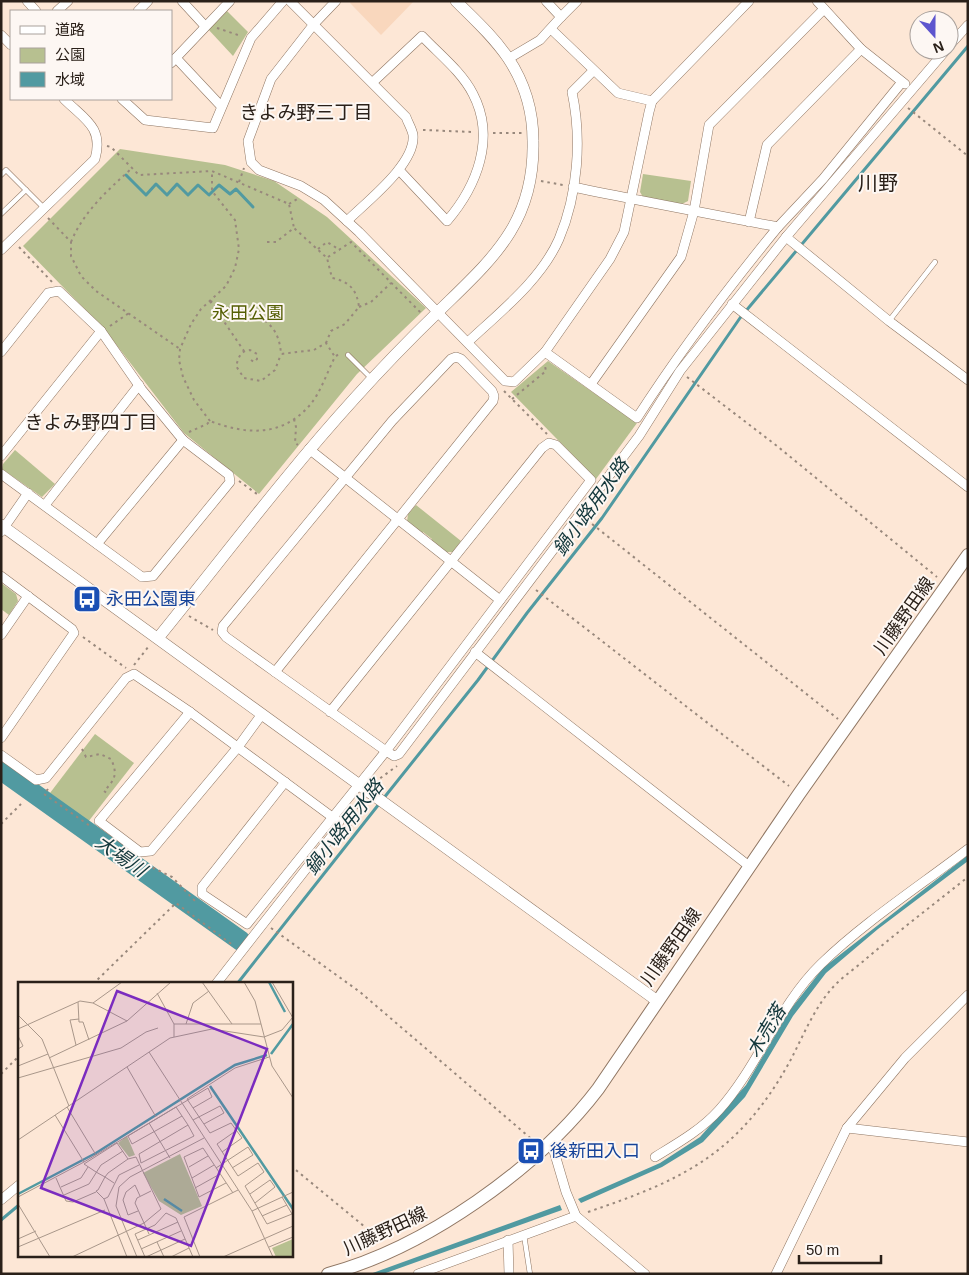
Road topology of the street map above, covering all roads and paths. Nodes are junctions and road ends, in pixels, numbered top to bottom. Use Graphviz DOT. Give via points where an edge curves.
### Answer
graph roads {
  1 [pos="68,1"];
  2 [pos="148,1"];
  3 [pos="182,1"];
  4 [pos="230,1"];
  5 [pos="283,1"];
  6 [pos="290,1"];
  7 [pos="336,1"];
  8 [pos="456,1"];
  9 [pos="546,1"];
  10 [pos="577,1"];
  11 [pos="750,1"];
  12 [pos="817,1"];
  13 [pos="824,9"];
  14 [pos="59,10"];
  15 [pos="139,10"];
  16 [pos="561,17"];
  17 [pos="207,24"];
  18 [pos="314,24"];
  19 [pos="968,25"];
  20 [pos="551,29"];
  21 [pos="1,35"];
  22 [pos="959,35"];
  23 [pos="250,40"];
  24 [pos="10,44"];
  25 [pos="861,49"];
  26 [pos="508,59"];
  27 [pos="174,60"];
  28 [pos="937,60"];
  29 [pos="593,71"];
  30 [pos="373,82"];
  31 [pos="902,82"];
  32 [pos="912,88"];
  33 [pos="65,100"];
  34 [pos="127,100"];
  35 [pos="652,101"];
  36 [pos="912,101"];
  37 [pos="221,106"];
  38 [pos="907,108"];
  39 [pos="901,113"];
  40 [pos="411,130"];
  41 [pos="482,132"];
  42 [pos="523,134"];
  43 [pos="100,144"];
  44 [pos="968,156"];
  45 [pos="247,164"];
  46 [pos="132,168"];
  47 [pos="399,170"];
  48 [pos="212,171"];
  49 [pos="1,175"];
  50 [pos="540,181"];
  51 [pos="239,183"];
  52 [pos="572,187"];
  53 [pos="26,190"];
  54 [pos="307,190"];
  55 [pos="632,199"];
  56 [pos="289,204"];
  57 [pos="42,209"];
  58 [pos="694,212"];
  59 [pos="1,214"];
  60 [pos="346,220"];
  61 [pos="749,222"];
  62 [pos="778,227"];
  63 [pos="294,228"];
  64 [pos="786,237"];
  65 [pos="71,242"];
  66 [pos="267,242"];
  67 [pos="18,246"];
  68 [pos="318,249"];
  69 [pos="1,250"];
  70 [pos="340,250"];
  71 [pos="327,258"];
  72 [pos="935,262"];
  73 [pos="391,283"];
  74 [pos="54,290"];
  75 [pos="210,301"];
  76 [pos="732,304"];
  77 [pos="359,307"];
  78 [pos="438,312"];
  79 [pos="129,313"];
  80 [pos="424,317"];
  81 [pos="889,321"];
  82 [pos="101,331"];
  83 [pos="468,342"];
  84 [pos="326,343"];
  85 [pos="180,349"];
  86 [pos="244,351"];
  87 [pos="1,352"];
  88 [pos="281,354"];
  89 [pos="542,355"];
  90 [pos="348,356"];
  91 [pos="335,357"];
  92 [pos="251,360"];
  93 [pos="680,371"];
  94 [pos="689,378"];
  95 [pos="372,379"];
  96 [pos="968,380"];
  97 [pos="684,383"];
  98 [pos="591,384"];
  99 [pos="138,385"];
  100 [pos="512,399"];
  101 [pos="294,419"];
  102 [pos="210,421"];
  103 [pos="183,440"];
  104 [pos="304,448"];
  105 [pos="1,456"];
  106 [pos="1,474"];
  107 [pos="344,477"];
  108 [pos="230,479"];
  109 [pos="968,487"];
  110 [pos="28,493"];
  111 [pos="259,496"];
  112 [pos="45,505"];
  113 [pos="589,514"];
  114 [pos="585,519"];
  115 [pos="396,520"];
  116 [pos="581,524"];
  117 [pos="2,528"];
  118 [pos="98,544"];
  119 [pos="968,555"];
  120 [pos="450,562"];
  121 [pos="1,576"];
  122 [pos="527,584"];
  123 [pos="947,584"];
  124 [pos="538,586"];
  125 [pos="536,590"];
  126 [pos="532,594"];
  127 [pos="28,596"];
  128 [pos="500,600"];
  129 [pos="189,615"];
  130 [pos="222,632"];
  131 [pos="74,633"];
  132 [pos="1,635"];
  133 [pos="158,638"];
  134 [pos="149,646"];
  135 [pos="475,652"];
  136 [pos="275,672"];
  137 [pos="190,712"];
  138 [pos="330,712"];
  139 [pos="262,714"];
  140 [pos="848,727"];
  141 [pos="1,738"];
  142 [pos="238,747"];
  143 [pos="386,752"];
  144 [pos="1,755"];
  145 [pos="402,761"];
  146 [pos="285,782"];
  147 [pos="360,784"];
  148 [pos="373,784"];
  149 [pos="798,794"];
  150 [pos="21,804"];
  151 [pos="334,818"];
  152 [pos="1,824"];
  153 [pos="968,849"];
  154 [pos="749,866"];
  155 [pos="968,878"];
  156 [pos="264,924"];
  157 [pos="242,951"];
  158 [pos="95,982"];
  159 [pos="218,982"];
  160 [pos="968,995"];
  161 [pos="656,1000"];
  162 [pos="18,1057"];
  163 [pos="1,1074"];
  164 [pos="847,1128"];
  165 [pos="968,1142"];
  166 [pos="547,1144"];
  167 [pos="655,1157"];
  168 [pos="292,1167"];
  169 [pos="18,1186"];
  170 [pos="1,1200"];
  171 [pos="576,1216"];
  172 [pos="524,1235"];
  173 [pos="508,1240"];
  174 [pos="393,1250"];
  175 [pos="328,1274"];
  176 [pos="418,1274"];
  177 [pos="509,1274"];
  178 [pos="530,1274"];
  179 [pos="646,1274"];
  180 [pos="776,1274"];
  1 -- 14 [label="street"];
  2 -- 15 [label="street"];
  3 -- 17 [label="street"];
  4 -- 17 [label="street"];
  5 -- 23 [label="street"];
  6 -- 18 [label="street"];
  7 -- 18 [label="street"];
  8 -- 26 [label="street" via="494,39"];
  9 -- 16 [label="street"];
  10 -- 16 [label="street"];
  11 -- 35 [label="street"];
  12 -- 13 [label="street"];
  13 -- 25 [label="street"];
  13 -- 58 [label="street" via="709,125"];
  16 -- 20 [label="street"];
  17 -- 23 [label="path"];
  17 -- 27 [label="street"];
  18 -- 30 [label="street"];
  18 -- 54 [label="street" via="272,79 248,141 249,158 259,170"];
  19 -- 22 [label="street"];
  20 -- 26 [label="street" via="540,40"];
  20 -- 29 [label="street"];
  21 -- 24 [label="street"];
  23 -- 37 [label="street"];
  25 -- 31 [label="street"];
  25 -- 61 [label="street" via="768,145"];
  26 -- 78 [label="street" via="530,107 532,176 528,191 518,219 494,257"];
  27 -- 37 [label="street"];
  28 -- 32 [label="street"];
  29 -- 35 [label="street" via="618,94"];
  29 -- 52 [label="street" via="572,92 576,112 576,164"];
  30 -- 40 [label="street" via="406,117"];
  30 -- 41 [label="street" via="422,36 473,92 480,110"];
  31 -- 32 [label="street"];
  31 -- 62 [label="street" via="823,179"];
  32 -- 64 [label="street"];
  33 -- 43 [label="street" via="96,132"];
  34 -- 37 [label="street" via="145,120 213,128"];
  35 -- 55 [label="street"];
  36 -- 38 [label="path"];
  38 -- 39 [label="path"];
  38 -- 44 [label="path"];
  40 -- 41 [label="path"];
  40 -- 47 [label="street" via="410,151"];
  41 -- 42 [label="path"];
  41 -- 47 [label="street" via="481,164 462,203 447,221"];
  43 -- 46 [label="path" via="111,147"];
  43 -- 57 [label="street" via="95,159"];
  45 -- 51 [label="path"];
  46 -- 48 [label="path" via="139,176"];
  46 -- 65 [label="path" via="84,216"];
  47 -- 60 [label="street"];
  48 -- 51 [label="path"];
  48 -- 75 [label="path" via="212,191 235,220 239,249 235,268 226,286"];
  49 -- 53 [label="lane" via="6,170"];
  50 -- 52 [label="path"];
  51 -- 56 [label="path"];
  52 -- 55 [label="street"];
  52 -- 83 [label="street" via="558,240 538,272"];
  53 -- 57 [label="lane"];
  53 -- 59 [label="lane"];
  54 -- 56 [label="path"];
  54 -- 60 [label="street"];
  55 -- 58 [label="street"];
  55 -- 89 [label="street" via="624,232 610,259"];
  56 -- 63 [label="path"];
  57 -- 65 [label="path"];
  57 -- 69 [label="street"];
  58 -- 61 [label="street"];
  58 -- 98 [label="street" via="681,257"];
  60 -- 78 [label="street"];
  61 -- 62 [label="street"];
  62 -- 98 [label="street" via="726,291 638,418"];
  63 -- 66 [label="path" via="276,242"];
  63 -- 68 [label="path"];
  64 -- 76 [label="street"];
  64 -- 81 [label="street"];
  65 -- 79 [label="path" via="71,256 81,276 96,291"];
  67 -- 74 [label="path" via="52,281"];
  68 -- 70 [label="path" via="327,242"];
  68 -- 71 [label="path"];
  70 -- 71 [label="path"];
  70 -- 73 [label="path" via="351,242"];
  71 -- 77 [label="path" via="332,278 344,280 351,286 357,293"];
  72 -- 81 [label="lane"];
  73 -- 77 [label="path" via="371,302"];
  73 -- 80 [label="path"];
  74 -- 82 [label="street" via="59,291"];
  74 -- 87 [label="street" via="48,293"];
  75 -- 85 [label="path" via="190,324"];
  75 -- 86 [label="path"];
  75 -- 88 [label="path" via="262,318 278,334"];
  76 -- 93 [label="street"];
  76 -- 109 [label="street"];
  77 -- 84 [label="path" via="345,324 331,330"];
  78 -- 83 [label="street"];
  78 -- 95 [label="street"];
  79 -- 82 [label="path"];
  79 -- 85 [label="path"];
  81 -- 96 [label="street"];
  82 -- 99 [label="street"];
  82 -- 105 [label="street"];
  83 -- 89 [label="street" via="509,383"];
  84 -- 88 [label="path" via="314,350"];
  84 -- 91 [label="path"];
  85 -- 102 [label="path" via="178,360 183,377 194,400"];
  86 -- 88 [label="path" via="236,366 244,378 261,381 275,370"];
  86 -- 92 [label="path" via="257,354 257,359"];
  89 -- 98 [label="street"];
  89 -- 100 [label="path" via="546,371"];
  90 -- 91 [label="path" via="342,352"];
  90 -- 95 [label="lane"];
  91 -- 101 [label="path" via="311,404"];
  93 -- 94 [label="path"];
  93 -- 122 [label="street" via="639,436"];
  94 -- 97 [label="path"];
  94 -- 123 [label="path"];
  95 -- 104 [label="street"];
  99 -- 103 [label="street"];
  99 -- 112 [label="street"];
  101 -- 102 [label="path" via="266,432"];
  101 -- 104 [label="path" via="296,443"];
  102 -- 103 [label="path" via="190,432"];
  103 -- 108 [label="street"];
  103 -- 118 [label="street"];
  104 -- 107 [label="street"];
  104 -- 133 [label="street"];
  106 -- 110 [label="street"];
  107 -- 115 [label="street"];
  107 -- 115 [label="street" via="451,359 461,359 492,391 493,401"];
  107 -- 130 [label="street" via="223,626"];
  108 -- 111 [label="path" via="236,479"];
  108 -- 118 [label="street" via="153,576 142,577"];
  110 -- 112 [label="street"];
  110 -- 117 [label="street"];
  112 -- 118 [label="street"];
  113 -- 114 [label="path"];
  114 -- 116 [label="path"];
  114 -- 140 [label="path"];
  115 -- 120 [label="street"];
  115 -- 136 [label="street"];
  117 -- 133 [label="street"];
  119 -- 123 [label="main road, 川藤野田線"];
  120 -- 128 [label="street"];
  120 -- 128 [label="street" via="542,448 556,445 591,480"];
  120 -- 138 [label="street"];
  121 -- 127 [label="street"];
  122 -- 125 [label="path"];
  122 -- 135 [label="street"];
  123 -- 140 [label="main road, 川藤野田線"];
  124 -- 125 [label="path"];
  125 -- 126 [label="path"];
  125 -- 149 [label="path"];
  127 -- 131 [label="street" via="72,628"];
  127 -- 132 [label="street"];
  128 -- 143 [label="street"];
  129 -- 130 [label="path"];
  130 -- 136 [label="street"];
  131 -- 134 [label="path" via="130,671"];
  131 -- 141 [label="street"];
  133 -- 139 [label="street"];
  135 -- 143 [label="street" via="399,754 394,756"];
  135 -- 154 [label="street"];
  136 -- 138 [label="street"];
  137 -- 142 [label="street"];
  137 -- 142 [label="street" via="99,820 140,852 152,851"];
  137 -- 144 [label="street" via="131,674 46,778 36,780"];
  138 -- 143 [label="street"];
  139 -- 142 [label="street"];
  139 -- 147 [label="street"];
  140 -- 149 [label="main road, 川藤野田線"];
  142 -- 146 [label="street"];
  143 -- 147 [label="street"];
  145 -- 148 [label="path"];
  146 -- 151 [label="street"];
  146 -- 151 [label="street" via="202,887 202,894 247,924"];
  147 -- 151 [label="street"];
  147 -- 161 [label="street"];
  149 -- 154 [label="main road, 川藤野田線"];
  150 -- 152 [label="path"];
  151 -- 156 [label="street" via="339,822 331,837"];
  153 -- 167 [label="street" via="873,920 821,964 788,1004 719,1110 694,1133"];
  154 -- 161 [label="main road, 川藤野田線"];
  155 -- 171 [label="path" via="834,986 807,1026 788,1063 739,1133 707,1160 665,1184"];
  156 -- 157 [label="street"];
  156 -- 166 [label="path" via="360,992"];
  157 -- 158 [label="path" via="176,903"];
  157 -- 159 [label="street"];
  160 -- 164 [label="street" via="905,1058"];
  161 -- 166 [label="main road, 川藤野田線" via="598,1089"];
  162 -- 163 [label="path"];
  164 -- 165 [label="street"];
  164 -- 180 [label="street"];
  166 -- 171 [label="street"];
  166 -- 174 [label="main road, 川藤野田線" via="502,1182 445,1221"];
  168 -- 174 [label="path"];
  169 -- 170 [label="street"];
  171 -- 172 [label="street"];
  171 -- 179 [label="street"];
  172 -- 173 [label="street"];
  172 -- 178 [label="lane"];
  173 -- 176 [label="street"];
  173 -- 177 [label="street"];
  174 -- 175 [label="main road, 川藤野田線"];
}
